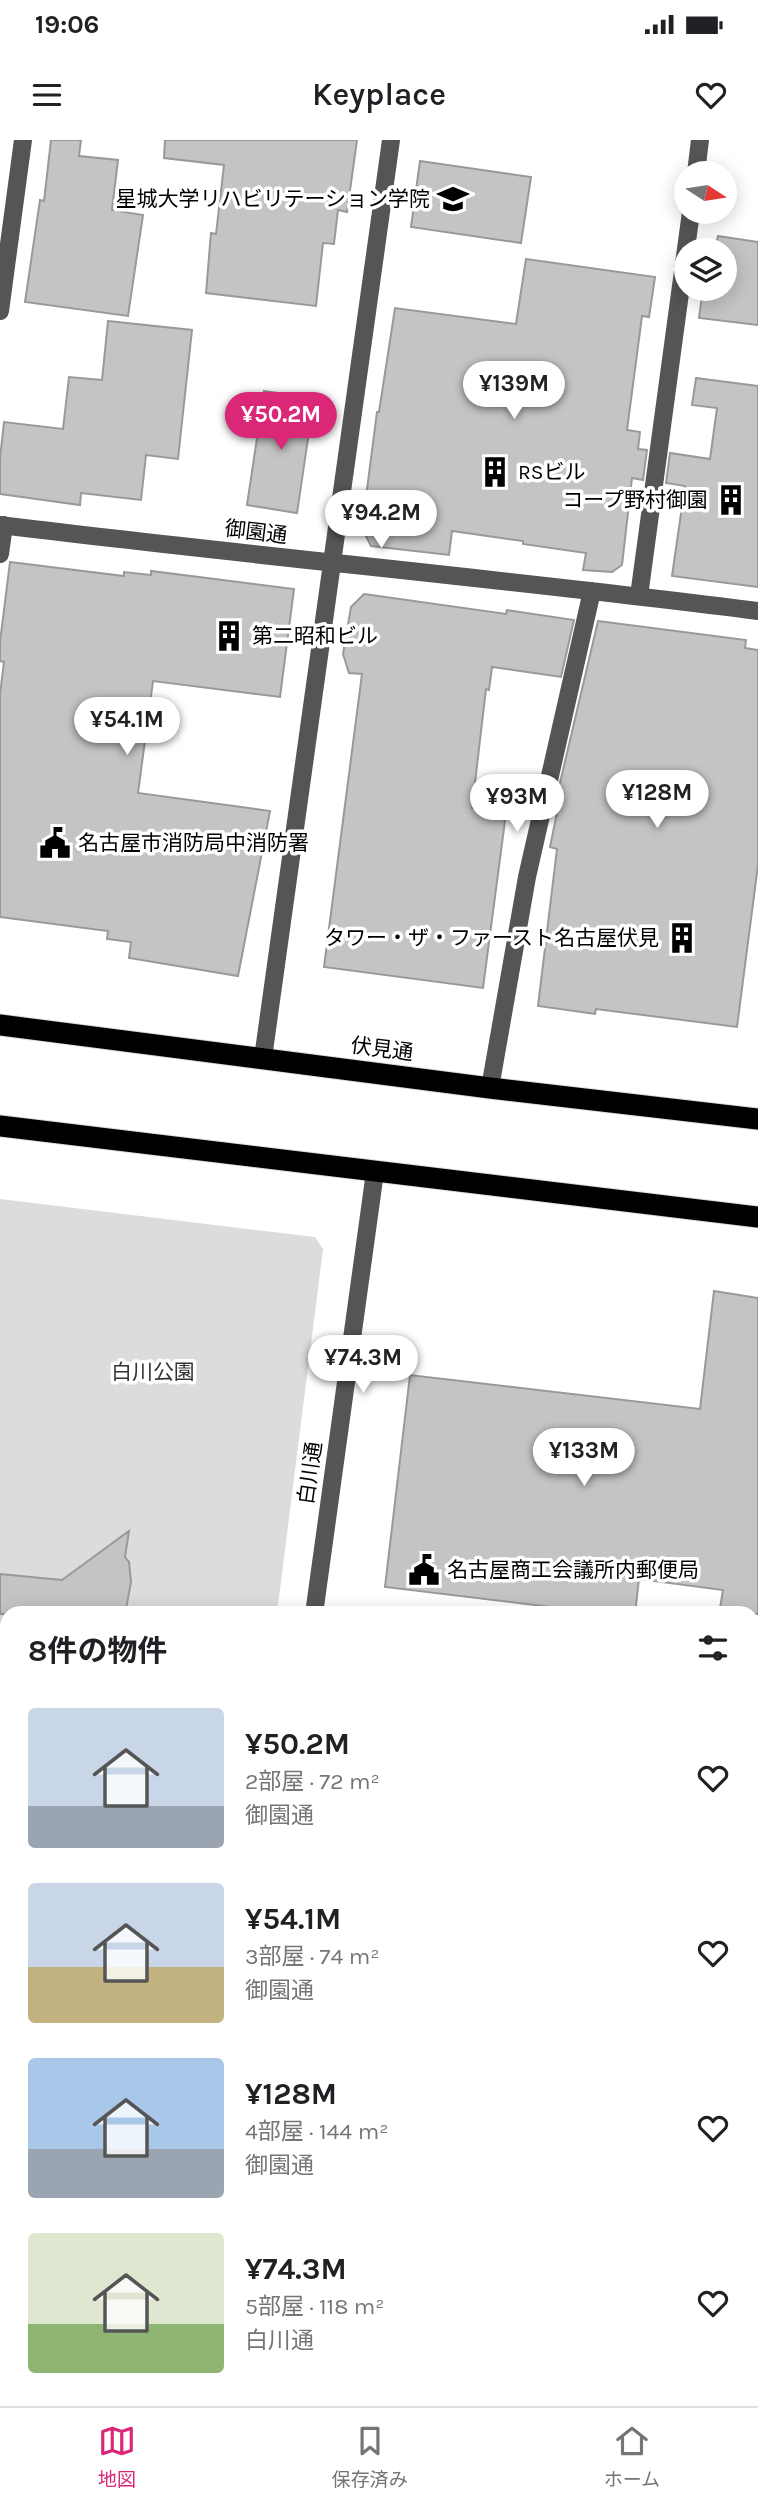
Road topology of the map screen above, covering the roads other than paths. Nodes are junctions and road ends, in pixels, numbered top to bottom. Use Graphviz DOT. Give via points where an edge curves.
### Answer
graph roads {
  1 [pos="23,140"];
  2 [pos="391,140"];
  3 [pos="700,140"];
  4 [pos="697,161"];
  5 [pos="689,224"];
  6 [pos="0,311"];
  7 [pos="2,525"];
  8 [pos="0,554"];
  9 [pos="332,564"];
  10 [pos="592,591"];
  11 [pos="639,596"];
  12 [pos="758,611"];
  13 [pos="0,1026"];
  14 [pos="263,1058"];
  15 [pos="490,1088"];
  16 [pos="758,1119"];
  17 [pos="0,1126"];
  18 [pos="374,1172"];
  19 [pos="758,1217"];
  20 [pos="315,1606"];
  1 -- 6 [label="street"];
  2 -- 9 [label="street"];
  3 -- 4 [label="street"];
  5 -- 11 [label="street"];
  7 -- 8 [label="street"];
  7 -- 9 [label="street, 御園通"];
  9 -- 10 [label="street, 御園通"];
  9 -- 14 [label="street"];
  10 -- 11 [label="street, 御園通"];
  10 -- 15 [label="street" via="527,877"];
  11 -- 12 [label="street, 御園通"];
  13 -- 14 [label="highway, 伏見通"];
  14 -- 15 [label="highway, 伏見通"];
  15 -- 16 [label="highway, 伏見通"];
  17 -- 18 [label="highway"];
  18 -- 19 [label="highway"];
  18 -- 20 [label="street, 白川通"];
}
